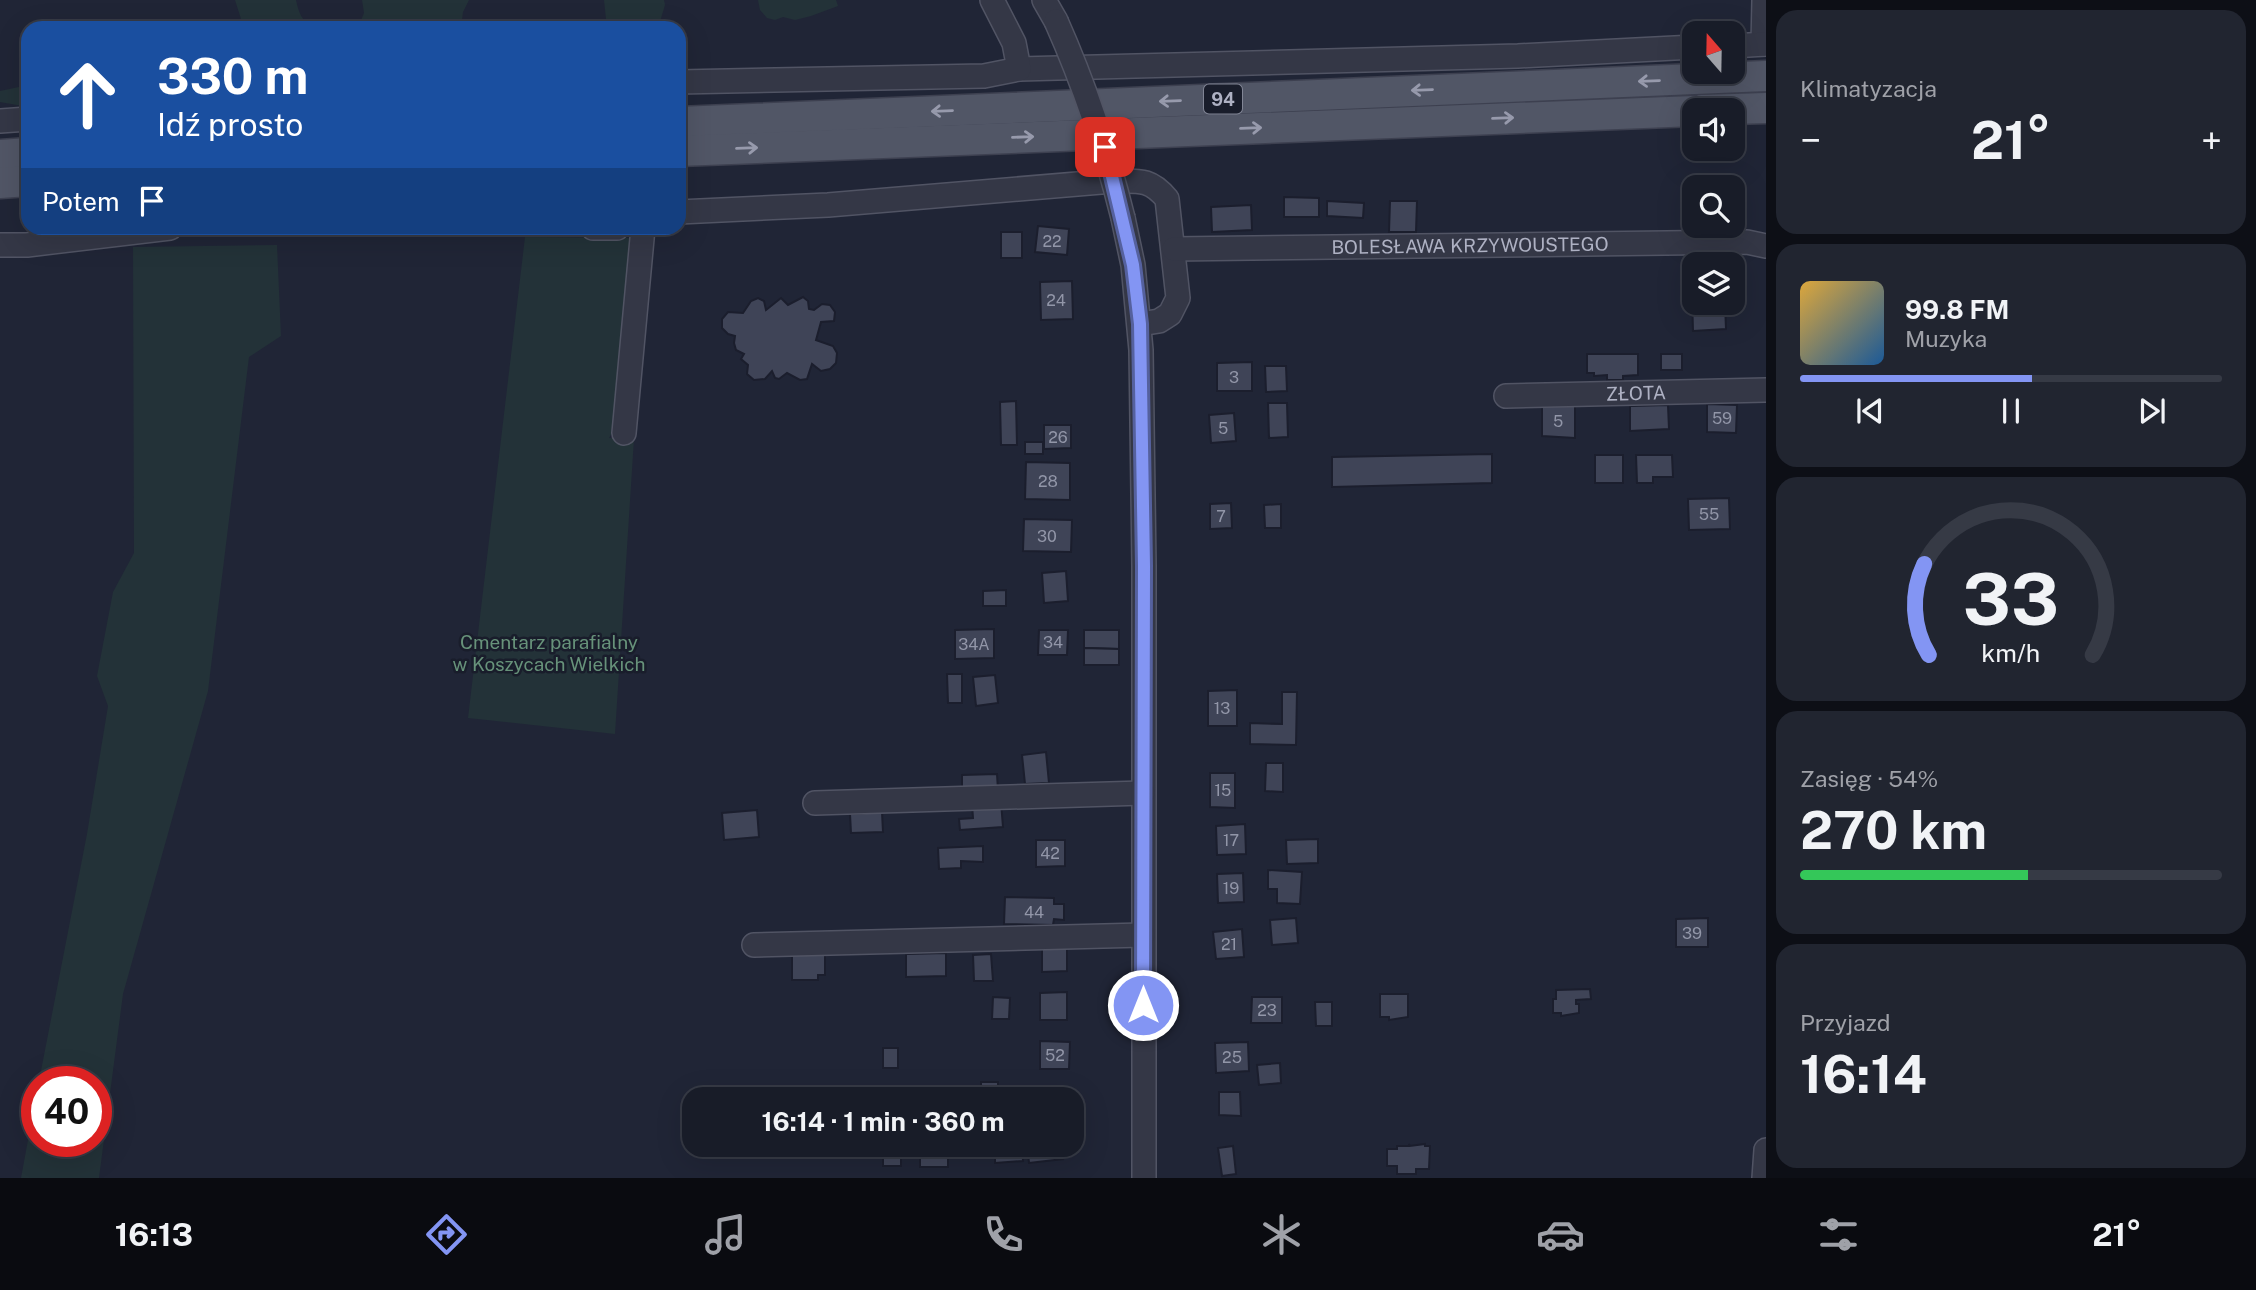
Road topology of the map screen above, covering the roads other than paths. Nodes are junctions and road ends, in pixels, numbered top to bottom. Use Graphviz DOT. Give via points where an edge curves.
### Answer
graph roads {
  1 [pos="992,0"];
  2 [pos="1044,0"];
  3 [pos="1763,0"];
  4 [pos="1765,44"];
  5 [pos="1745,45"];
  6 [pos="1682,48"];
  7 [pos="1019,69"];
  8 [pos="1766,76"];
  9 [pos="686,82"];
  10 [pos="1766,108"];
  11 [pos="1745,109"];
  12 [pos="1682,111"];
  13 [pos="21,120"];
  14 [pos="0,121"];
  15 [pos="686,122"];
  16 [pos="686,151"];
  17 [pos="21,154"];
  18 [pos="0,155"];
  19 [pos="21,182"];
  20 [pos="0,183"];
  21 [pos="686,212"];
  22 [pos="111,235"];
  23 [pos="642,235"];
  24 [pos="0,245"];
  25 [pos="1766,246"];
  26 [pos="1174,249"];
  27 [pos="1140,324"];
  28 [pos="1766,390"];
  29 [pos="1506,396"];
  30 [pos="624,433"];
  31 [pos="1143,793"];
  32 [pos="815,803"];
  33 [pos="1143,935"];
  34 [pos="754,945"];
  35 [pos="1766,1150"];
  36 [pos="1144,1178"];
  37 [pos="1765,1178"];
  1 -- 7 [label="street" via="1014,43"];
  2 -- 27 [label="street, bridge" via="1073,58 1101,135 1124,218"];
  3 -- 4 [label="street"];
  4 -- 5 [label="street"];
  6 -- 7 [label="street"];
  7 -- 9 [label="street" via="984,76"];
  8 -- 15 [label="main road, 94, one-way"];
  10 -- 11 [label="main road"];
  16 -- 12 [label="main road, 94, one-way"];
  13 -- 14 [label="street"];
  17 -- 18 [label="main road"];
  19 -- 20 [label="main road"];
  21 -- 26 [label="street" via="1145,181 1167,199"];
  22 -- 24 [label="street"];
  23 -- 30 [label="street"];
  25 -- 26 [label="street, BOLESŁAWA KRZYWOUSTEGO" via="1747,242"];
  26 -- 27 [label="street" via="1178,298 1170,314"];
  27 -- 31 [label="street"];
  28 -- 29 [label="street, ZŁOTA"];
  31 -- 32 [label="street"];
  31 -- 33 [label="street"];
  33 -- 34 [label="street"];
  33 -- 36 [label="street"];
  35 -- 37 [label="street"];
}
